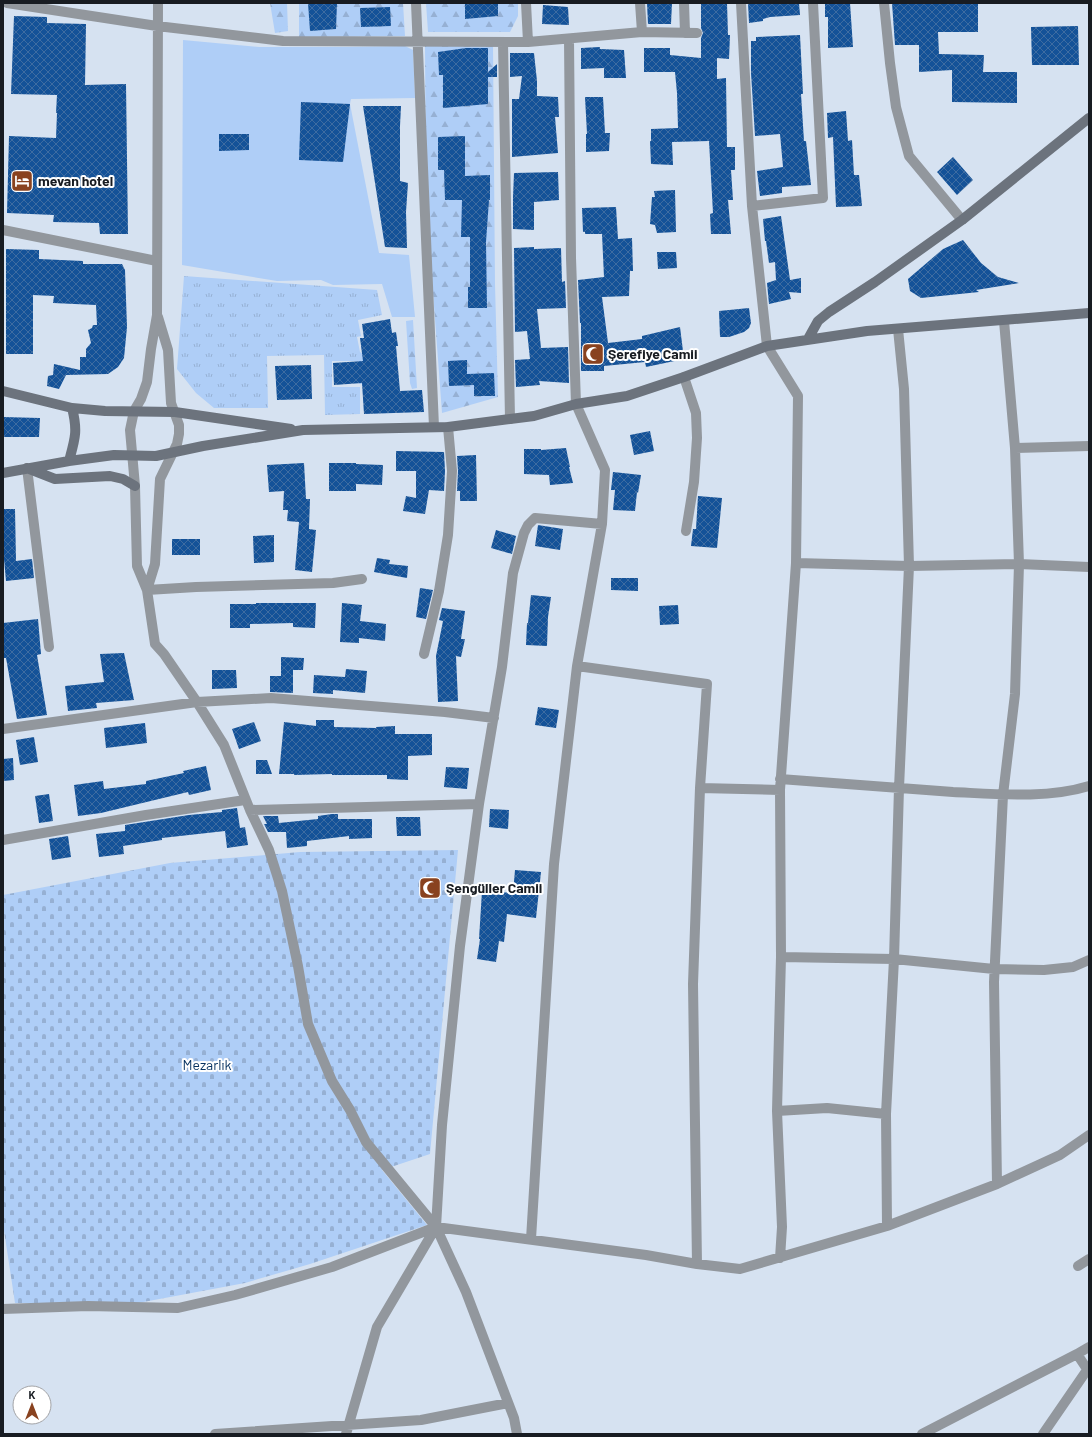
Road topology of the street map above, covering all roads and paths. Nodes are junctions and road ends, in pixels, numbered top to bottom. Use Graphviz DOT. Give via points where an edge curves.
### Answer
graph roads {
  1 [pos="8,3"];
  2 [pos="158,3"];
  3 [pos="416,3"];
  4 [pos="526,3"];
  5 [pos="640,3"];
  6 [pos="684,3"];
  7 [pos="742,3"];
  8 [pos="813,3"];
  9 [pos="884,3"];
  10 [pos="157,26"];
  11 [pos="642,32"];
  12 [pos="685,33"];
  13 [pos="697,33"];
  14 [pos="569,38"];
  15 [pos="418,42"];
  16 [pos="503,42"];
  17 [pos="528,42"];
  18 [pos="1089,118"];
  19 [pos="752,206"];
  20 [pos="962,220"];
  21 [pos="3,230"];
  22 [pos="158,261"];
  23 [pos="1089,313"];
  24 [pos="157,315"];
  25 [pos="1004,321"];
  26 [pos="898,329"];
  27 [pos="808,339"];
  28 [pos="767,346"];
  29 [pos="684,377"];
  30 [pos="3,391"];
  31 [pos="576,404"];
  32 [pos="72,408"];
  33 [pos="134,411"];
  34 [pos="175,412"];
  35 [pos="510,419"];
  36 [pos="434,427"];
  37 [pos="448,427"];
  38 [pos="303,430"];
  39 [pos="1089,446"];
  40 [pos="1015,448"];
  41 [pos="172,454"];
  42 [pos="132,455"];
  43 [pos="69,461"];
  44 [pos="27,468"];
  45 [pos="3,473"];
  46 [pos="135,486"];
  47 [pos="602,524"];
  48 [pos="686,531"];
  49 [pos="796,563"];
  50 [pos="1019,564"];
  51 [pos="909,566"];
  52 [pos="1089,567"];
  53 [pos="362,579"];
  54 [pos="147,590"];
  55 [pos="49,647"];
  56 [pos="424,654"];
  57 [pos="577,666"];
  58 [pos="197,702"];
  59 [pos="494,718"];
  60 [pos="3,729"];
  61 [pos="780,779"];
  62 [pos="1089,786"];
  63 [pos="700,788"];
  64 [pos="898,788"];
  65 [pos="780,790"];
  66 [pos="1003,795"];
  67 [pos="479,804"];
  68 [pos="247,805"];
  69 [pos="3,840"];
  70 [pos="781,957"];
  71 [pos="894,959"];
  72 [pos="1089,960"];
  73 [pos="994,968"];
  74 [pos="777,1111"];
  75 [pos="886,1114"];
  76 [pos="1089,1135"];
  77 [pos="997,1184"];
  78 [pos="887,1226"];
  79 [pos="436,1227"];
  80 [pos="531,1239"];
  81 [pos="780,1258"];
  82 [pos="1089,1259"];
  83 [pos="697,1264"];
  84 [pos="1078,1266"];
  85 [pos="3,1309"];
  86 [pos="1089,1347"];
  87 [pos="1077,1354"];
  88 [pos="1088,1371"];
  89 [pos="508,1403"];
  90 [pos="347,1430"];
  91 [pos="215,1434"];
  92 [pos="517,1434"];
  93 [pos="922,1434"];
  94 [pos="1043,1434"];
  1 -- 10 [label="street"];
  2 -- 10 [label="street"];
  3 -- 15 [label="street"];
  4 -- 17 [label="street"];
  5 -- 11 [label="street"];
  6 -- 12 [label="street"];
  7 -- 19 [label="street"];
  8 -- 19 [label="street" via="823,198"];
  9 -- 20 [label="street" via="896,107 909,156"];
  10 -- 15 [label="street" via="283,41"];
  10 -- 22 [label="street"];
  11 -- 12 [label="street"];
  11 -- 14 [label="street"];
  12 -- 13 [label="street"];
  14 -- 17 [label="street"];
  14 -- 31 [label="street" via="571,258"];
  15 -- 16 [label="street"];
  15 -- 36 [label="street"];
  16 -- 17 [label="street"];
  16 -- 35 [label="street"];
  18 -- 20 [label="main road"];
  19 -- 28 [label="street"];
  20 -- 27 [label="main road" via="829,312 818,321"];
  21 -- 22 [label="street"];
  22 -- 24 [label="street"];
  23 -- 25 [label="main road"];
  24 -- 33 [label="street" via="147,382"];
  24 -- 34 [label="street" via="168,350 170,392"];
  25 -- 26 [label="main road"];
  25 -- 40 [label="street"];
  26 -- 27 [label="main road"];
  26 -- 51 [label="street" via="904,389"];
  27 -- 28 [label="main road"];
  28 -- 29 [label="main road"];
  28 -- 49 [label="street" via="798,396"];
  29 -- 31 [label="main road" via="627,396"];
  29 -- 48 [label="street" via="696,413 697,438 694,482"];
  30 -- 32 [label="main road"];
  31 -- 35 [label="main road" via="534,416"];
  31 -- 47 [label="street" via="605,470"];
  32 -- 33 [label="main road"];
  32 -- 43 [label="main road" via="76,431"];
  33 -- 34 [label="main road"];
  33 -- 42 [label="street" via="130,430"];
  34 -- 38 [label="main road"];
  34 -- 41 [label="street" via="178,434"];
  35 -- 37 [label="main road"];
  36 -- 37 [label="main road"];
  36 -- 38 [label="main road"];
  37 -- 56 [label="street" via="452,471 448,535 439,591"];
  38 -- 41 [label="main road" via="203,446"];
  39 -- 40 [label="street"];
  40 -- 50 [label="street"];
  41 -- 42 [label="main road"];
  41 -- 54 [label="street" via="160,479 155,564"];
  42 -- 43 [label="main road"];
  42 -- 46 [label="street"];
  43 -- 44 [label="main road"];
  44 -- 45 [label="main road"];
  44 -- 46 [label="main road" via="55,479 110,476 123,479"];
  44 -- 55 [label="street"];
  46 -- 54 [label="street" via="137,566"];
  47 -- 57 [label="street"];
  47 -- 59 [label="street" via="535,518 528,525 513,573"];
  49 -- 51 [label="street"];
  49 -- 61 [label="street"];
  50 -- 51 [label="street"];
  50 -- 52 [label="street"];
  50 -- 66 [label="street" via="1015,694"];
  51 -- 64 [label="street"];
  53 -- 54 [label="street" via="333,583"];
  54 -- 58 [label="street" via="155,644"];
  57 -- 63 [label="street" via="707,684"];
  57 -- 80 [label="street" via="554,864"];
  58 -- 59 [label="street" via="271,698"];
  58 -- 60 [label="street"];
  58 -- 68 [label="street" via="224,745"];
  59 -- 67 [label="street"];
  61 -- 64 [label="street"];
  61 -- 65 [label="street"];
  62 -- 66 [label="street" via="1043,794"];
  63 -- 65 [label="street"];
  63 -- 83 [label="street" via="693,984"];
  64 -- 66 [label="street"];
  64 -- 71 [label="street"];
  65 -- 70 [label="street"];
  66 -- 73 [label="street"];
  67 -- 68 [label="street"];
  67 -- 79 [label="street" via="460,946 442,1125"];
  68 -- 69 [label="street" via="146,815"];
  68 -- 79 [label="street" via="269,850 282,891 308,1024 332,1081 366,1142"];
  70 -- 71 [label="street"];
  70 -- 74 [label="street"];
  71 -- 73 [label="street"];
  71 -- 75 [label="street"];
  72 -- 73 [label="street" via="1073,967 1044,970"];
  73 -- 77 [label="street"];
  74 -- 75 [label="street" via="827,1108"];
  74 -- 81 [label="street" via="782,1227"];
  75 -- 78 [label="street"];
  76 -- 77 [label="street" via="1060,1155"];
  77 -- 78 [label="street"];
  78 -- 81 [label="street"];
  79 -- 80 [label="street"];
  79 -- 85 [label="street" via="332,1268 178,1308 88,1306"];
  79 -- 89 [label="street" via="466,1292"];
  79 -- 90 [label="street" via="377,1327"];
  80 -- 83 [label="street"];
  81 -- 83 [label="street" via="740,1269"];
  82 -- 84 [label="street"];
  86 -- 87 [label="street"];
  87 -- 88 [label="street"];
  87 -- 93 [label="street"];
  88 -- 94 [label="street"];
  89 -- 90 [label="street" via="421,1420"];
  89 -- 92 [label="street"];
  90 -- 91 [label="street"];
}
